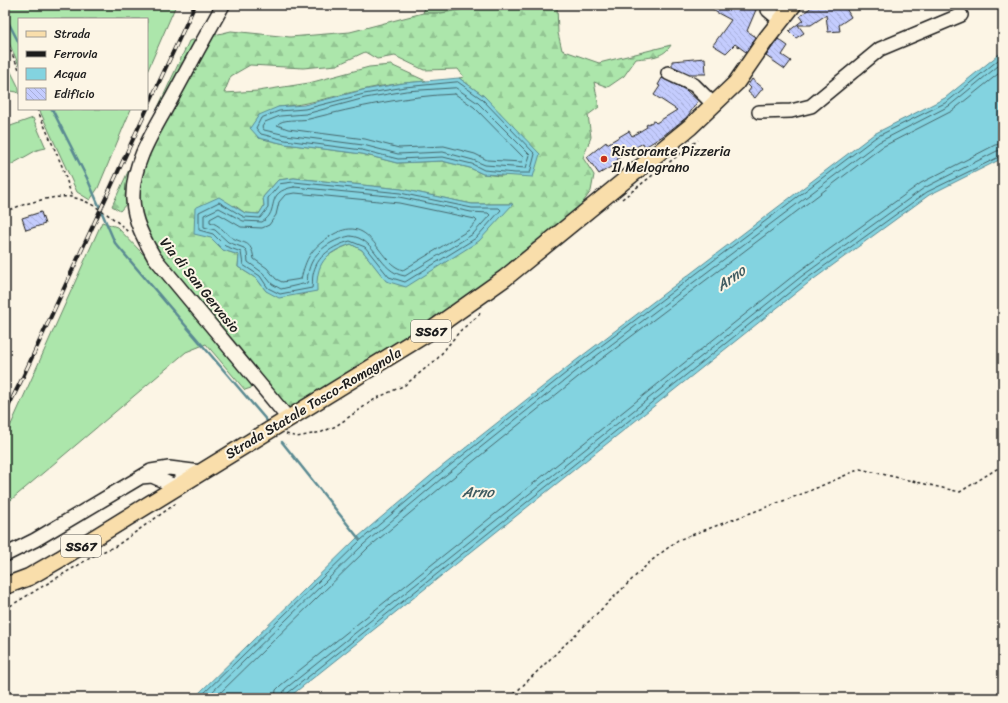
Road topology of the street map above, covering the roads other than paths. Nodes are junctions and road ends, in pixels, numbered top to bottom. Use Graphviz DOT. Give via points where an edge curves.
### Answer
graph roads {
  1 [pos="223,5"];
  2 [pos="768,5"];
  3 [pos="793,5"];
  4 [pos="960,15"];
  5 [pos="780,20"];
  6 [pos="668,73"];
  7 [pos="714,106"];
  8 [pos="759,112"];
  9 [pos="288,418"];
  10 [pos="169,468"];
  11 [pos="201,472"];
  12 [pos="139,478"];
  13 [pos="158,480"];
  14 [pos="178,494"];
  15 [pos="155,500"];
  16 [pos="5,555"];
  17 [pos="5,586"];
  1 -- 9 [label="street, Via di San Gervasio" via="149,141 135,180 134,210 140,231 154,257"];
  2 -- 5 [label="street" via="768,10"];
  3 -- 5 [label="main road, Strada Statale Tosco-Romagnola"];
  4 -- 8 [label="street" via="880,49 811,106"];
  5 -- 7 [label="main road, Strada Statale Tosco-Romagnola" via="736,83"];
  6 -- 7 [label="street" via="694,85"];
  7 -- 9 [label="main road, Strada Statale Tosco-Romagnola / SS67" via="504,278 440,325"];
  9 -- 11 [label="main road, Strada Statale Tosco-Romagnola / SS67"];
  10 -- 11 [label="street"];
  10 -- 12 [label="street" via="151,471"];
  10 -- 14 [label="street" via="178,475"];
  11 -- 14 [label="main road, Strada Statale Tosco-Romagnola / SS67"];
  12 -- 13 [label="street" via="152,476"];
  12 -- 16 [label="street"];
  13 -- 14 [label="street"];
  13 -- 15 [label="street" via="160,491"];
  14 -- 15 [label="main road, Strada Statale Tosco-Romagnola / SS67"];
  15 -- 17 [label="main road, Strada Statale Tosco-Romagnola / SS67" via="42,570"];
}
